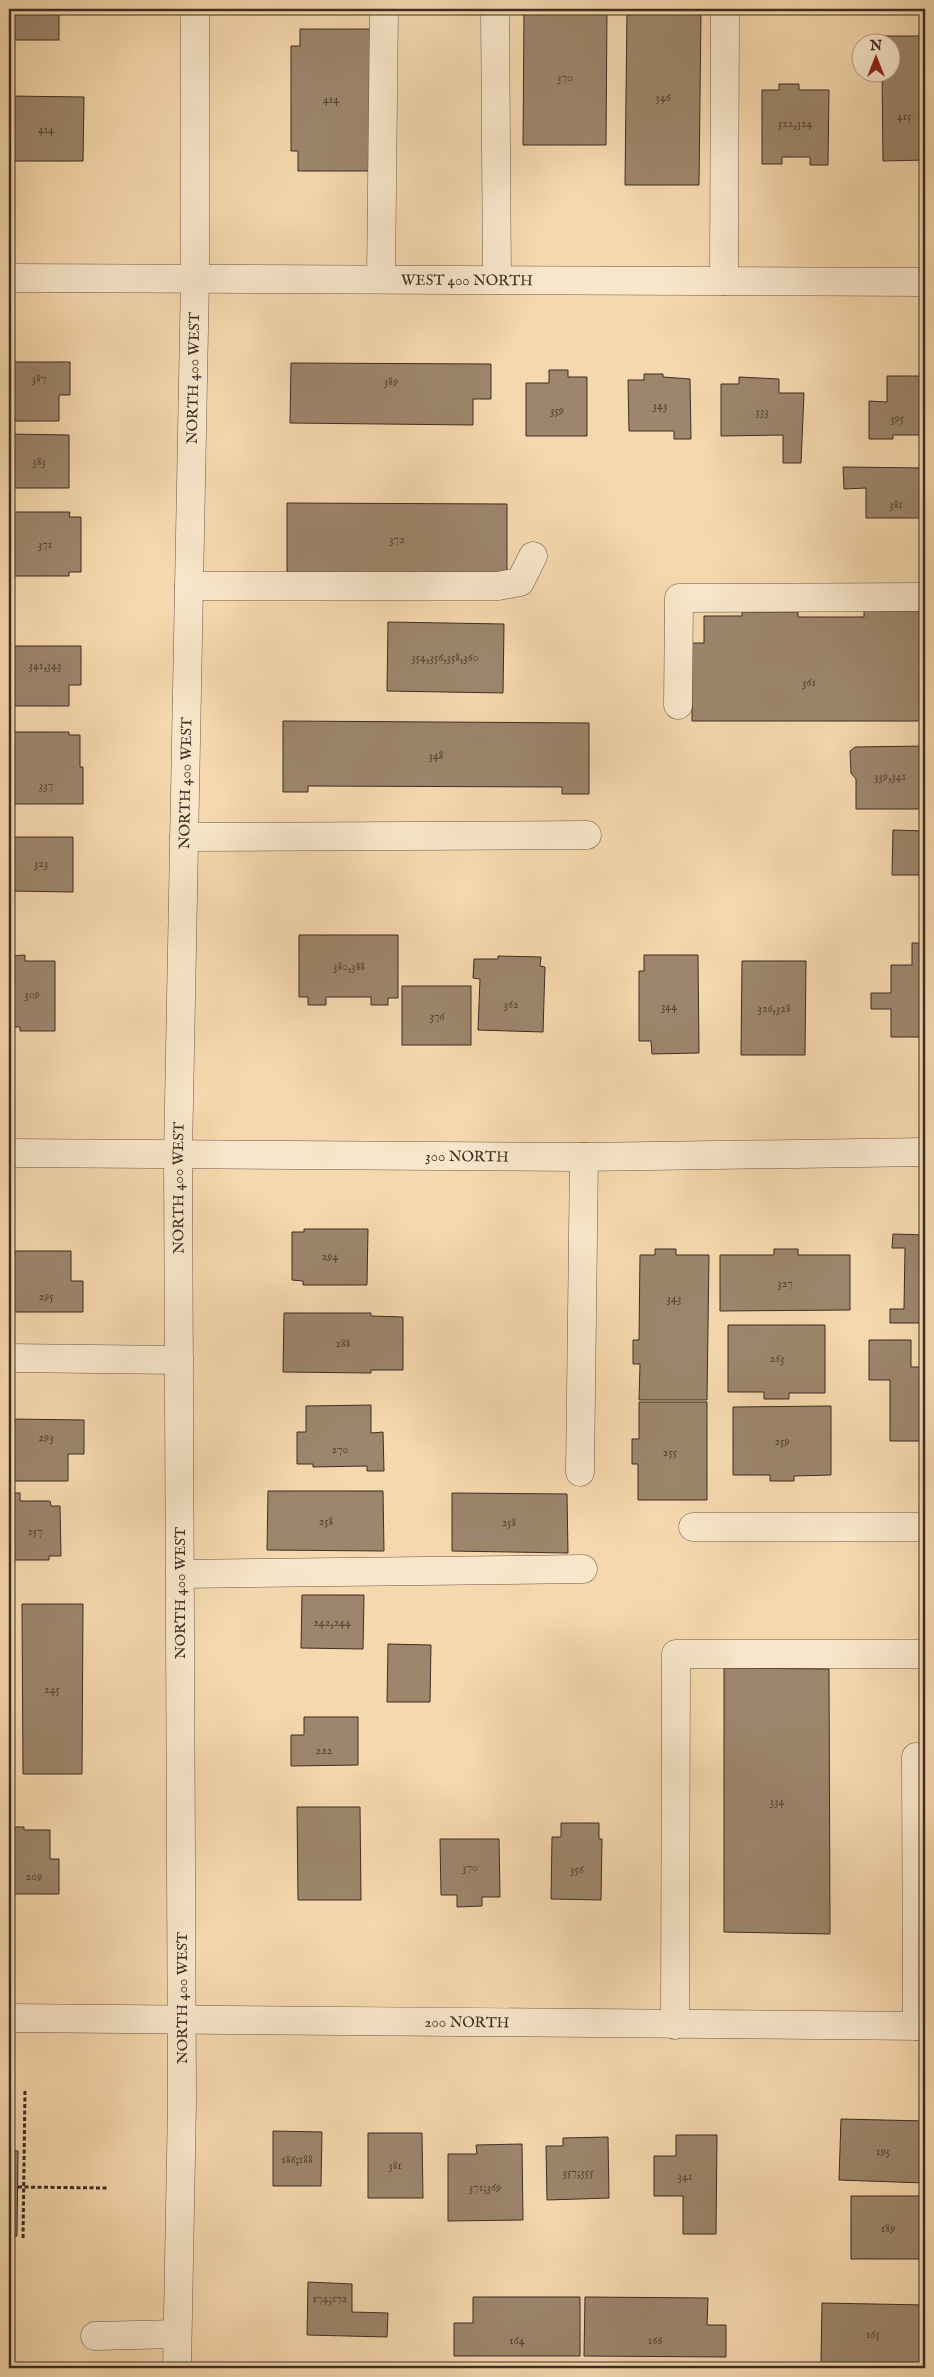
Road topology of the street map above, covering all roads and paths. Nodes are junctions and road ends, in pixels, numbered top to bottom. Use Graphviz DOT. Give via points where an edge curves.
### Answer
graph roads {
  1 [pos="195,9"];
  2 [pos="384,9"];
  3 [pos="495,9"];
  4 [pos="725,9"];
  5 [pos="9,278"];
  6 [pos="194,278"];
  7 [pos="380,279"];
  8 [pos="497,280"];
  9 [pos="724,281"];
  10 [pos="925,282"];
  11 [pos="533,556"];
  12 [pos="189,586"];
  13 [pos="925,597"];
  14 [pos="678,705"];
  15 [pos="588,835"];
  16 [pos="184,837"];
  17 [pos="925,1152"];
  18 [pos="9,1153"];
  19 [pos="178,1154"];
  20 [pos="584,1157"];
  21 [pos="9,1358"];
  22 [pos="179,1360"];
  23 [pos="580,1472"];
  24 [pos="694,1527"];
  25 [pos="925,1527"];
  26 [pos="583,1569"];
  27 [pos="180,1574"];
  28 [pos="925,1654"];
  29 [pos="916,1758"];
  30 [pos="9,2018"];
  31 [pos="182,2019"];
  32 [pos="675,2026"];
  33 [pos="921,2026"];
  34 [pos="25,2090"];
  35 [pos="18,2187"];
  36 [pos="24,2188"];
  37 [pos="107,2188"];
  38 [pos="23,2238"];
  39 [pos="176,2334"];
  40 [pos="95,2336"];
  41 [pos="176,2368"];
  1 -- 6 [label="street, NORTH 400 WEST"];
  2 -- 7 [label="street"];
  3 -- 8 [label="street"];
  4 -- 9 [label="street"];
  5 -- 6 [label="street, WEST 400 NORTH"];
  6 -- 7 [label="street, WEST 400 NORTH"];
  6 -- 12 [label="street, NORTH 400 WEST"];
  7 -- 8 [label="street, WEST 400 NORTH"];
  8 -- 9 [label="street, WEST 400 NORTH"];
  9 -- 10 [label="street, WEST 400 NORTH"];
  11 -- 12 [label="street" via="520,582 498,586"];
  12 -- 16 [label="street, NORTH 400 WEST"];
  13 -- 14 [label="street" via="679,598"];
  15 -- 16 [label="street"];
  16 -- 19 [label="street, NORTH 400 WEST"];
  17 -- 20 [label="street, 300 NORTH"];
  18 -- 19 [label="street, 300 NORTH"];
  19 -- 20 [label="street, 300 NORTH"];
  19 -- 22 [label="street, NORTH 400 WEST"];
  20 -- 23 [label="street"];
  21 -- 22 [label="street"];
  22 -- 27 [label="street, NORTH 400 WEST"];
  24 -- 25 [label="street"];
  26 -- 27 [label="street"];
  27 -- 31 [label="street, NORTH 400 WEST"];
  28 -- 32 [label="street" via="676,1654"];
  29 -- 33 [label="street"];
  30 -- 31 [label="street, 200 NORTH"];
  31 -- 32 [label="street, 200 NORTH"];
  31 -- 39 [label="street, NORTH 400 WEST"];
  32 -- 33 [label="street, 200 NORTH"];
  34 -- 36 [label="path"];
  35 -- 36 [label="path"];
  36 -- 37 [label="path"];
  36 -- 38 [label="path"];
  39 -- 40 [label="street"];
  39 -- 41 [label="street, NORTH 400 WEST"];
}
